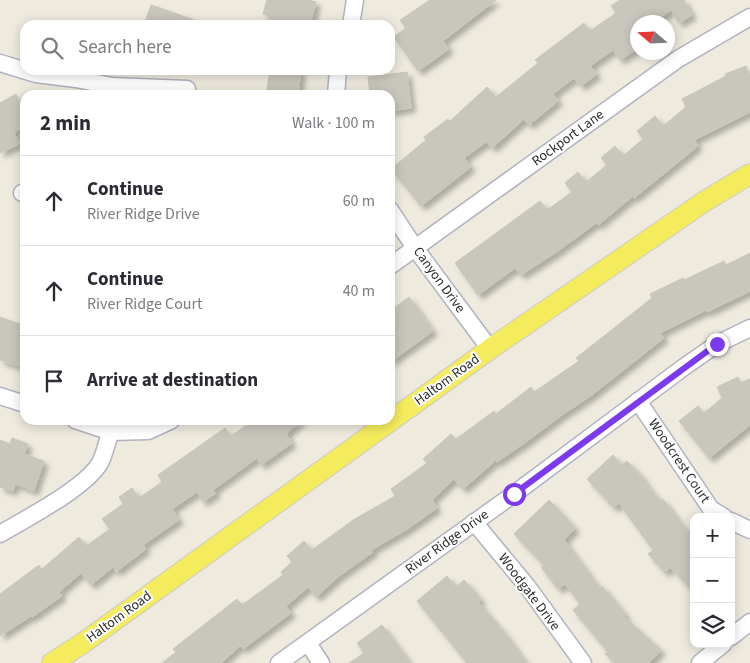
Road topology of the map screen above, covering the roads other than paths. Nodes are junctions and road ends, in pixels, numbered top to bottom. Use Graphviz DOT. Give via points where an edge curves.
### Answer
graph roads {
  1 [pos="355,0"];
  2 [pos="750,17"];
  3 [pos="352,20"];
  4 [pos="0,63"];
  5 [pos="20,69"];
  6 [pos="44,75"];
  7 [pos="338,75"];
  8 [pos="187,89"];
  9 [pos="336,90"];
  10 [pos="750,174"];
  11 [pos="395,218"];
  12 [pos="415,248"];
  13 [pos="395,262"];
  14 [pos="750,328"];
  15 [pos="490,349"];
  16 [pos="0,396"];
  17 [pos="638,401"];
  18 [pos="20,402"];
  19 [pos="395,418"];
  20 [pos="90,425"];
  21 [pos="160,425"];
  22 [pos="385,425"];
  23 [pos="111,432"];
  24 [pos="718,513"];
  25 [pos="474,522"];
  26 [pos="735,523"];
  27 [pos="750,530"];
  28 [pos="0,534"];
  29 [pos="750,622"];
  30 [pos="735,634"];
  31 [pos="308,643"];
  32 [pos="718,648"];
  33 [pos="52,663"];
  34 [pos="279,663"];
  35 [pos="321,663"];
  36 [pos="583,663"];
  37 [pos="700,663"];
  1 -- 3 [label="street"];
  2 -- 12 [label="street, Rockport Lane" via="678,60"];
  4 -- 5 [label="street"];
  6 -- 8 [label="street" via="112,86"];
  7 -- 9 [label="street"];
  10 -- 15 [label="main road, Haltom Road" via="705,201"];
  11 -- 12 [label="street, Canyon Drive"];
  12 -- 13 [label="street, Rockport Lane"];
  12 -- 15 [label="street, Canyon Drive"];
  14 -- 17 [label="street, River Ridge Drive" via="717,344"];
  15 -- 19 [label="main road, Haltom Road"];
  16 -- 18 [label="street"];
  17 -- 24 [label="street, Woodcrest Court" via="711,508"];
  17 -- 25 [label="street, River Ridge Drive"];
  20 -- 23 [label="street"];
  21 -- 23 [label="street" via="148,430"];
  22 -- 33 [label="main road, Haltom Road"];
  23 -- 28 [label="street" via="100,463 83,481 59,500"];
  25 -- 31 [label="street, River Ridge Drive"];
  25 -- 36 [label="street, Woodgate Drive" via="527,586"];
  26 -- 27 [label="street"];
  29 -- 30 [label="street"];
  31 -- 34 [label="street, River Ridge Drive"];
  31 -- 35 [label="street"];
  32 -- 37 [label="street"];
}
